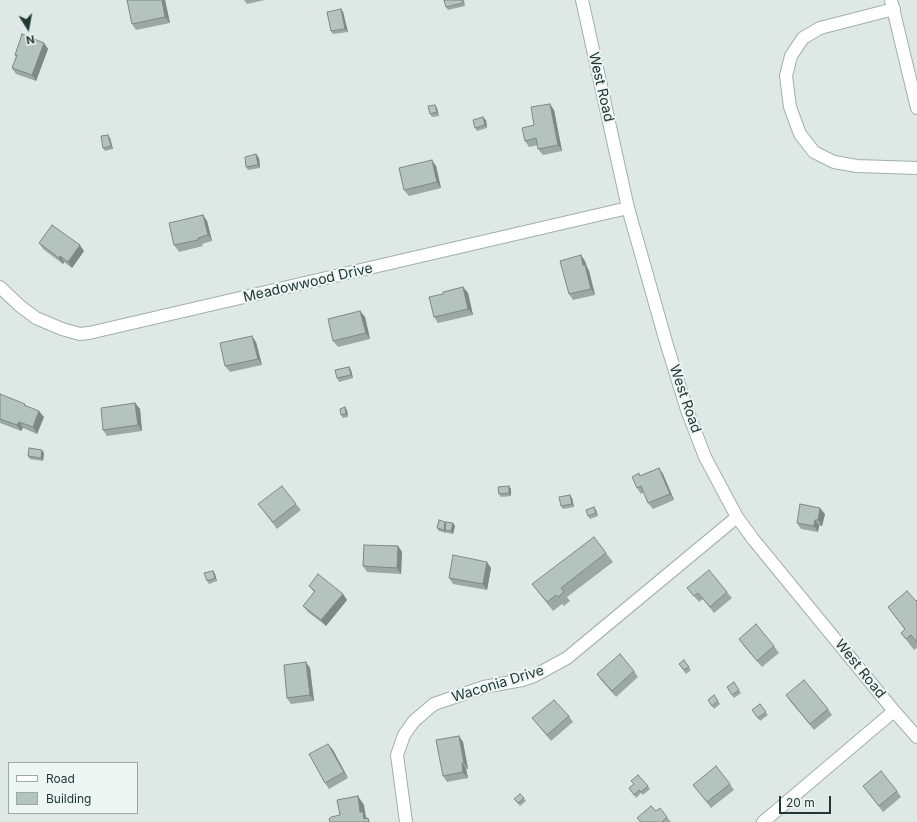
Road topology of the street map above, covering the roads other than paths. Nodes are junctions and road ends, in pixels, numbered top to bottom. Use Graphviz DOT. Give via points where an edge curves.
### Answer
graph roads {
  1 [pos="582,0"];
  2 [pos="892,4"];
  3 [pos="915,89"];
  4 [pos="917,108"];
  5 [pos="917,168"];
  6 [pos="628,208"];
  7 [pos="0,287"];
  8 [pos="737,517"];
  9 [pos="894,711"];
  10 [pos="917,736"];
  11 [pos="406,822"];
  12 [pos="763,822"];
  1 -- 6 [label="street, West Road"];
  2 -- 3 [label="street"];
  2 -- 5 [label="street" via="820,28 803,38 791,56 786,76 790,107 800,134 814,152 834,162 857,166"];
  3 -- 4 [label="street"];
  6 -- 7 [label="street, Meadowwood Drive" via="89,333 62,330 36,318"];
  6 -- 8 [label="street, West Road" via="687,410 705,457"];
  8 -- 9 [label="street, West Road"];
  8 -- 11 [label="street, Waconia Drive" via="567,658 534,676 484,687 434,704 414,721 404,735 397,755"];
  9 -- 10 [label="street, West Road"];
  9 -- 12 [label="street"];
}
